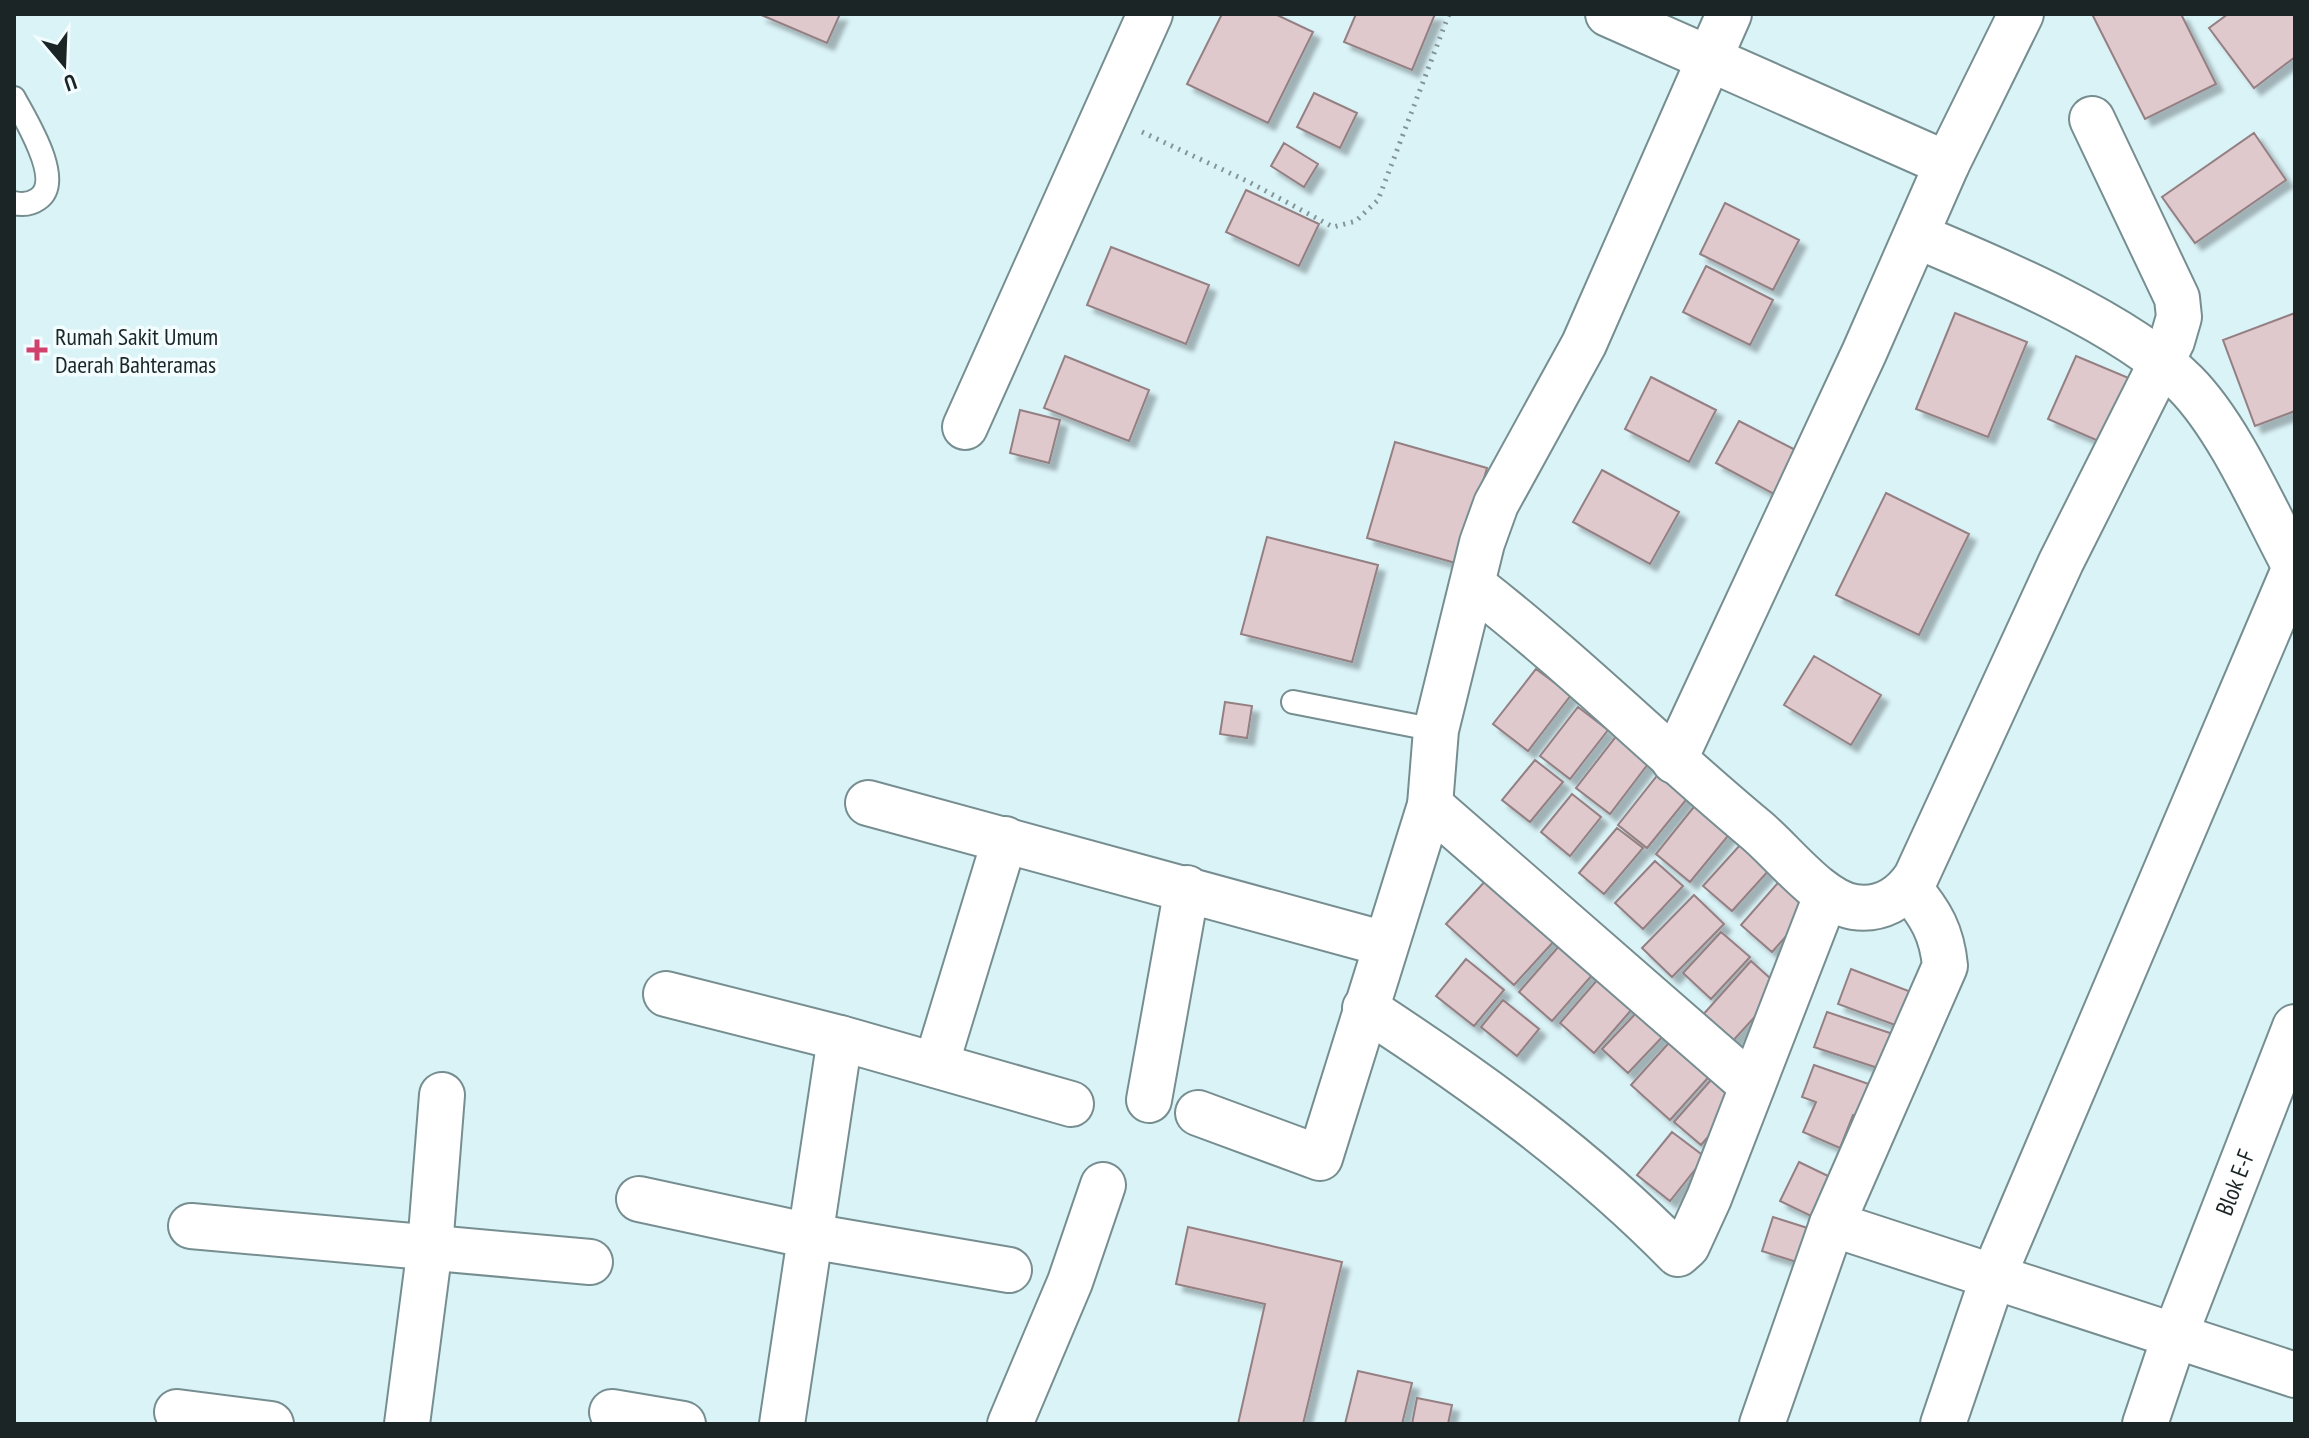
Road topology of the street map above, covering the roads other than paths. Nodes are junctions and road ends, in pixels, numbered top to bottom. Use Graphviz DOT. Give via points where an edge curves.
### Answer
graph roads {
  1 [pos="1150,14"];
  2 [pos="1608,14"];
  3 [pos="1729,14"];
  4 [pos="2021,14"];
  5 [pos="1708,57"];
  6 [pos="14,98"];
  7 [pos="2092,119"];
  8 [pos="1947,164"];
  9 [pos="14,203"];
  10 [pos="1917,236"];
  11 [pos="2160,362"];
  12 [pos="965,427"];
  13 [pos="2295,567"];
  14 [pos="1474,586"];
  15 [pos="1293,702"];
  16 [pos="1436,730"];
  17 [pos="1674,761"];
  18 [pos="868,803"];
  19 [pos="1430,805"];
  20 [pos="1005,839"];
  21 [pos="1187,888"];
  22 [pos="1909,888"];
  23 [pos="1826,896"];
  24 [pos="1385,944"];
  25 [pos="666,994"];
  26 [pos="1365,1008"];
  27 [pos="2295,1027"];
  28 [pos="840,1038"];
  29 [pos="936,1065"];
  30 [pos="1752,1086"];
  31 [pos="442,1095"];
  32 [pos="1149,1100"];
  33 [pos="1071,1104"];
  34 [pos="1198,1113"];
  35 [pos="1103,1185"];
  36 [pos="639,1199"];
  37 [pos="1832,1224"];
  38 [pos="191,1226"];
  39 [pos="810,1236"];
  40 [pos="430,1247"];
  41 [pos="590,1262"];
  42 [pos="1009,1270"];
  43 [pos="1993,1277"];
  44 [pos="2174,1338"];
  45 [pos="2295,1375"];
  46 [pos="177,1412"];
  47 [pos="612,1412"];
  48 [pos="271,1424"];
  49 [pos="407,1424"];
  50 [pos="683,1424"];
  51 [pos="782,1424"];
  52 [pos="1010,1424"];
  53 [pos="1762,1424"];
  54 [pos="1943,1424"];
  55 [pos="2145,1424"];
  1 -- 12 [label="street"];
  2 -- 5 [label="street"];
  3 -- 5 [label="street"];
  4 -- 8 [label="street"];
  5 -- 8 [label="street"];
  5 -- 14 [label="street" via="1584,344 1496,504 1476,563"];
  6 -- 9 [label="lane" via="42,153 48,179 44,195 34,202"];
  7 -- 11 [label="street" via="2177,298 2179,317"];
  8 -- 10 [label="street"];
  10 -- 11 [label="street" via="2048,297"];
  10 -- 17 [label="street"];
  11 -- 13 [label="street" via="2210,413"];
  11 -- 22 [label="street"];
  13 -- 43 [label="street"];
  14 -- 16 [label="street"];
  14 -- 17 [label="street"];
  15 -- 16 [label="lane"];
  16 -- 19 [label="street"];
  17 -- 23 [label="street"];
  18 -- 20 [label="street"];
  19 -- 24 [label="street"];
  19 -- 30 [label="street"];
  20 -- 21 [label="street"];
  20 -- 29 [label="street"];
  21 -- 24 [label="street"];
  21 -- 32 [label="street"];
  22 -- 23 [label="street" via="1873,907 1853,907"];
  22 -- 37 [label="street" via="1942,935 1945,966"];
  23 -- 30 [label="street"];
  24 -- 26 [label="street"];
  25 -- 28 [label="street"];
  26 -- 30 [label="street" via="1472,1077 1645,1220 1678,1254 1694,1231"];
  26 -- 34 [label="street" via="1320,1158"];
  27 -- 44 [label="street, Blok E-F"];
  28 -- 29 [label="street"];
  28 -- 39 [label="street"];
  29 -- 33 [label="street"];
  31 -- 40 [label="street"];
  35 -- 52 [label="street" via="1070,1282"];
  36 -- 39 [label="street"];
  37 -- 43 [label="street"];
  37 -- 53 [label="street"];
  38 -- 40 [label="street"];
  39 -- 42 [label="street"];
  39 -- 51 [label="street"];
  40 -- 41 [label="street"];
  40 -- 49 [label="street"];
  43 -- 44 [label="street"];
  43 -- 54 [label="street"];
  44 -- 45 [label="street"];
  44 -- 55 [label="street, Blok E-F"];
  46 -- 48 [label="street"];
  47 -- 50 [label="street"];
}
